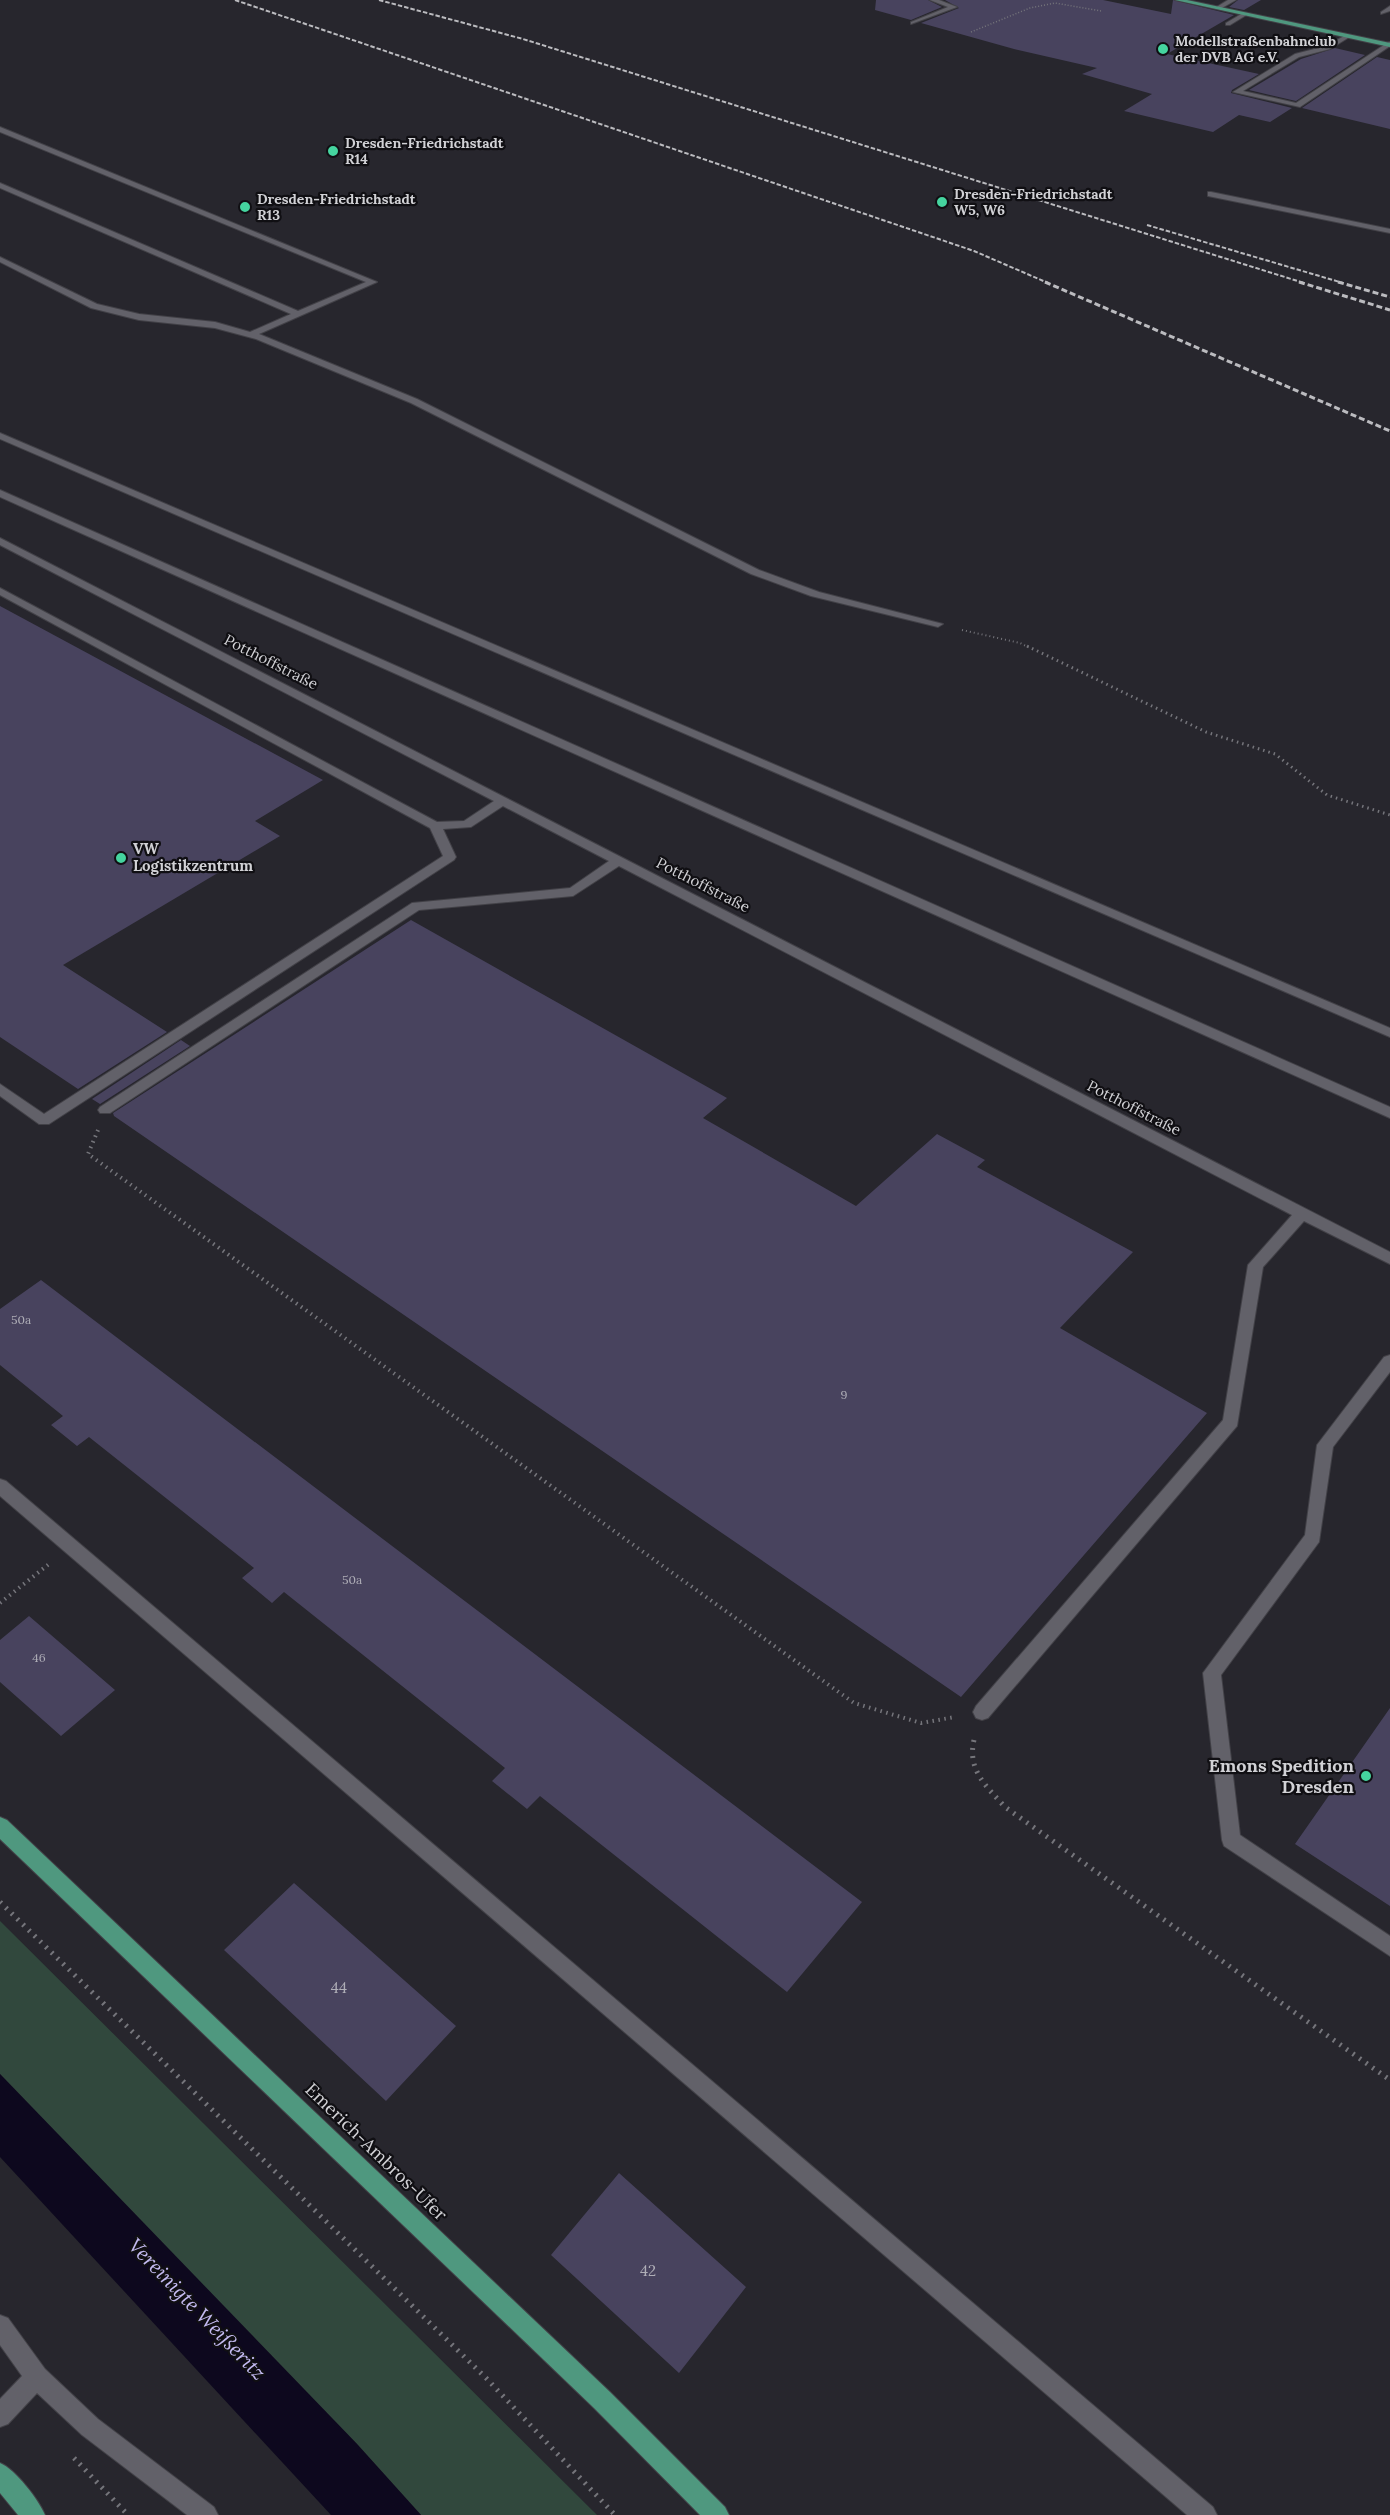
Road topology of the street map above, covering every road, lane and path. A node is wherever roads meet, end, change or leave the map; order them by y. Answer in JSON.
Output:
{"nodes":[{"id":1,"x":933,"y":0,"type":"edge"},
{"id":2,"x":1179,"y":0,"type":"edge"},
{"id":3,"x":1233,"y":0,"type":"edge"},
{"id":4,"x":1218,"y":8,"type":"junction"},
{"id":5,"x":1390,"y":8,"type":"edge"},
{"id":6,"x":1101,"y":11,"type":"dead end"},
{"id":7,"x":1383,"y":13,"type":"dead end"},
{"id":8,"x":1245,"y":14,"type":"junction"},
{"id":9,"x":913,"y":23,"type":"dead end"},
{"id":10,"x":1228,"y":24,"type":"dead end"},
{"id":11,"x":971,"y":32,"type":"dead end"},
{"id":12,"x":1348,"y":36,"type":"junction"},
{"id":13,"x":1389,"y":44,"type":"edge"},
{"id":14,"x":0,"y":129,"type":"edge"},
{"id":15,"x":0,"y":186,"type":"edge"},
{"id":16,"x":1211,"y":194,"type":"dead end"},
{"id":17,"x":1390,"y":231,"type":"edge"},
{"id":18,"x":0,"y":260,"type":"edge"},
{"id":19,"x":297,"y":314,"type":"junction"},
{"id":20,"x":250,"y":335,"type":"junction"},
{"id":21,"x":0,"y":436,"type":"edge"},
{"id":22,"x":0,"y":493,"type":"edge"},
{"id":23,"x":0,"y":541,"type":"edge"},
{"id":24,"x":0,"y":591,"type":"edge"},
{"id":25,"x":938,"y":624,"type":"joint"},
{"id":26,"x":503,"y":800,"type":"junction"},
{"id":27,"x":1390,"y":815,"type":"edge"},
{"id":28,"x":435,"y":826,"type":"junction"},
{"id":29,"x":619,"y":860,"type":"junction"},
{"id":30,"x":1390,"y":1033,"type":"edge"},
{"id":31,"x":0,"y":1089,"type":"edge"},
{"id":32,"x":105,"y":1110,"type":"joint"},
{"id":33,"x":1390,"y":1113,"type":"edge"},
{"id":34,"x":1302,"y":1214,"type":"junction"},
{"id":35,"x":1390,"y":1259,"type":"edge"},
{"id":36,"x":1390,"y":1361,"type":"edge"},
{"id":37,"x":0,"y":1486,"type":"edge"},
{"id":38,"x":72,"y":1546,"type":"junction"},
{"id":39,"x":0,"y":1603,"type":"edge"},
{"id":40,"x":981,"y":1712,"type":"junction"},
{"id":41,"x":0,"y":1826,"type":"edge"},
{"id":42,"x":0,"y":1902,"type":"edge"},
{"id":43,"x":1390,"y":1947,"type":"edge"},
{"id":44,"x":1390,"y":2080,"type":"edge"},
{"id":45,"x":0,"y":2326,"type":"edge"},
{"id":46,"x":36,"y":2377,"type":"junction"},
{"id":47,"x":0,"y":2416,"type":"edge"},
{"id":48,"x":0,"y":2475,"type":"edge"},
{"id":49,"x":33,"y":2515,"type":"edge"},
{"id":50,"x":206,"y":2515,"type":"edge"},
{"id":51,"x":615,"y":2515,"type":"edge"},
{"id":52,"x":717,"y":2515,"type":"edge"},
{"id":53,"x":1205,"y":2515,"type":"edge"}],
"edges":[{"from":1,"to":9,"type":"street"},
{"from":2,"to":4,"type":"main road"},
{"from":3,"to":4,"type":"street"},
{"from":4,"to":8,"type":"main road"},
{"from":5,"to":7,"type":"street"},
{"from":6,"to":11,"type":"path"},
{"from":8,"to":10,"type":"street"},
{"from":8,"to":12,"type":"main road"},
{"from":12,"to":13,"type":"main road"},
{"from":12,"to":13,"type":"street"},
{"from":14,"to":19,"type":"street"},
{"from":15,"to":19,"type":"street"},
{"from":16,"to":17,"type":"street"},
{"from":18,"to":20,"type":"street"},
{"from":19,"to":20,"type":"street"},
{"from":20,"to":25,"type":"street"},
{"from":21,"to":30,"type":"street"},
{"from":22,"to":33,"type":"street"},
{"from":23,"to":26,"type":"street","name":"Potthoffstraße"},
{"from":24,"to":28,"type":"street"},
{"from":25,"to":27,"type":"path"},
{"from":26,"to":28,"type":"street"},
{"from":26,"to":29,"type":"street","name":"Potthoffstraße"},
{"from":28,"to":31,"type":"street"},
{"from":29,"to":32,"type":"street"},
{"from":29,"to":34,"type":"street","name":"Potthoffstraße"},
{"from":32,"to":40,"type":"path"},
{"from":34,"to":35,"type":"street","name":"Potthoffstraße"},
{"from":34,"to":40,"type":"street"},
{"from":36,"to":43,"type":"street"},
{"from":37,"to":38,"type":"street"},
{"from":38,"to":39,"type":"path"},
{"from":38,"to":53,"type":"street"},
{"from":40,"to":44,"type":"path"},
{"from":41,"to":52,"type":"main road","name":"Emerich-Ambros-Ufer"},
{"from":42,"to":51,"type":"path"},
{"from":45,"to":46,"type":"street"},
{"from":46,"to":47,"type":"street"},
{"from":46,"to":50,"type":"street"},
{"from":48,"to":49,"type":"main road"}]}
